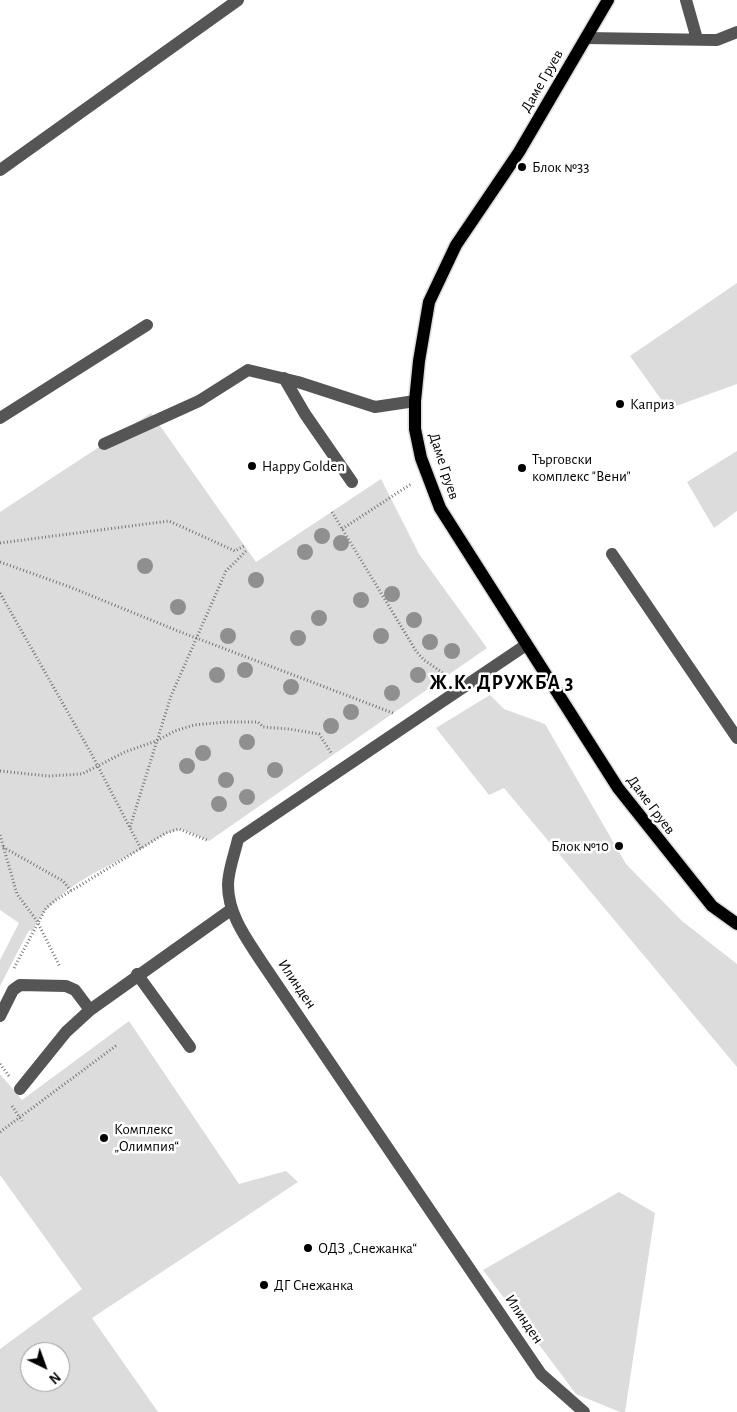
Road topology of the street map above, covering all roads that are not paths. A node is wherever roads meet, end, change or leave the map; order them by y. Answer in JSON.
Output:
{"nodes":[{"id":1,"x":238,"y":0,"type":"edge"},
{"id":2,"x":608,"y":0,"type":"edge"},
{"id":3,"x":686,"y":0,"type":"edge"},
{"id":4,"x":737,"y":32,"type":"edge"},
{"id":5,"x":586,"y":38,"type":"junction"},
{"id":6,"x":697,"y":40,"type":"junction"},
{"id":7,"x":0,"y":170,"type":"edge"},
{"id":8,"x":148,"y":325,"type":"dead end"},
{"id":9,"x":284,"y":378,"type":"junction"},
{"id":10,"x":414,"y":401,"type":"junction"},
{"id":11,"x":0,"y":418,"type":"edge"},
{"id":12,"x":104,"y":444,"type":"dead end"},
{"id":13,"x":352,"y":482,"type":"dead end"},
{"id":14,"x":612,"y":554,"type":"dead end"},
{"id":15,"x":526,"y":645,"type":"junction"},
{"id":16,"x":737,"y":738,"type":"edge"},
{"id":17,"x":232,"y":909,"type":"junction"},
{"id":18,"x":737,"y":924,"type":"edge"},
{"id":19,"x":138,"y":974,"type":"junction"},
{"id":20,"x":90,"y":1010,"type":"junction"},
{"id":21,"x":0,"y":1016,"type":"edge"},
{"id":22,"x":190,"y":1047,"type":"dead end"},
{"id":23,"x":20,"y":1089,"type":"dead end"},
{"id":24,"x":584,"y":1412,"type":"edge"}],
"edges":[{"from":1,"to":7,"type":"street"},
{"from":2,"to":5,"type":"main road","name":"Даме Груев"},
{"from":3,"to":6,"type":"street"},
{"from":4,"to":6,"type":"street"},
{"from":5,"to":6,"type":"street"},
{"from":5,"to":10,"type":"main road","name":"Даме Груев"},
{"from":8,"to":11,"type":"street"},
{"from":9,"to":10,"type":"street"},
{"from":9,"to":12,"type":"street"},
{"from":9,"to":13,"type":"street"},
{"from":10,"to":15,"type":"main road","name":"Даме Груев"},
{"from":14,"to":16,"type":"street"},
{"from":15,"to":17,"type":"street","name":"Илинден"},
{"from":15,"to":18,"type":"main road","name":"Даме Груев"},
{"from":17,"to":19,"type":"street"},
{"from":17,"to":24,"type":"street","name":"Илинден"},
{"from":19,"to":20,"type":"street"},
{"from":19,"to":22,"type":"street"},
{"from":20,"to":21,"type":"street"},
{"from":20,"to":23,"type":"street"}]}
